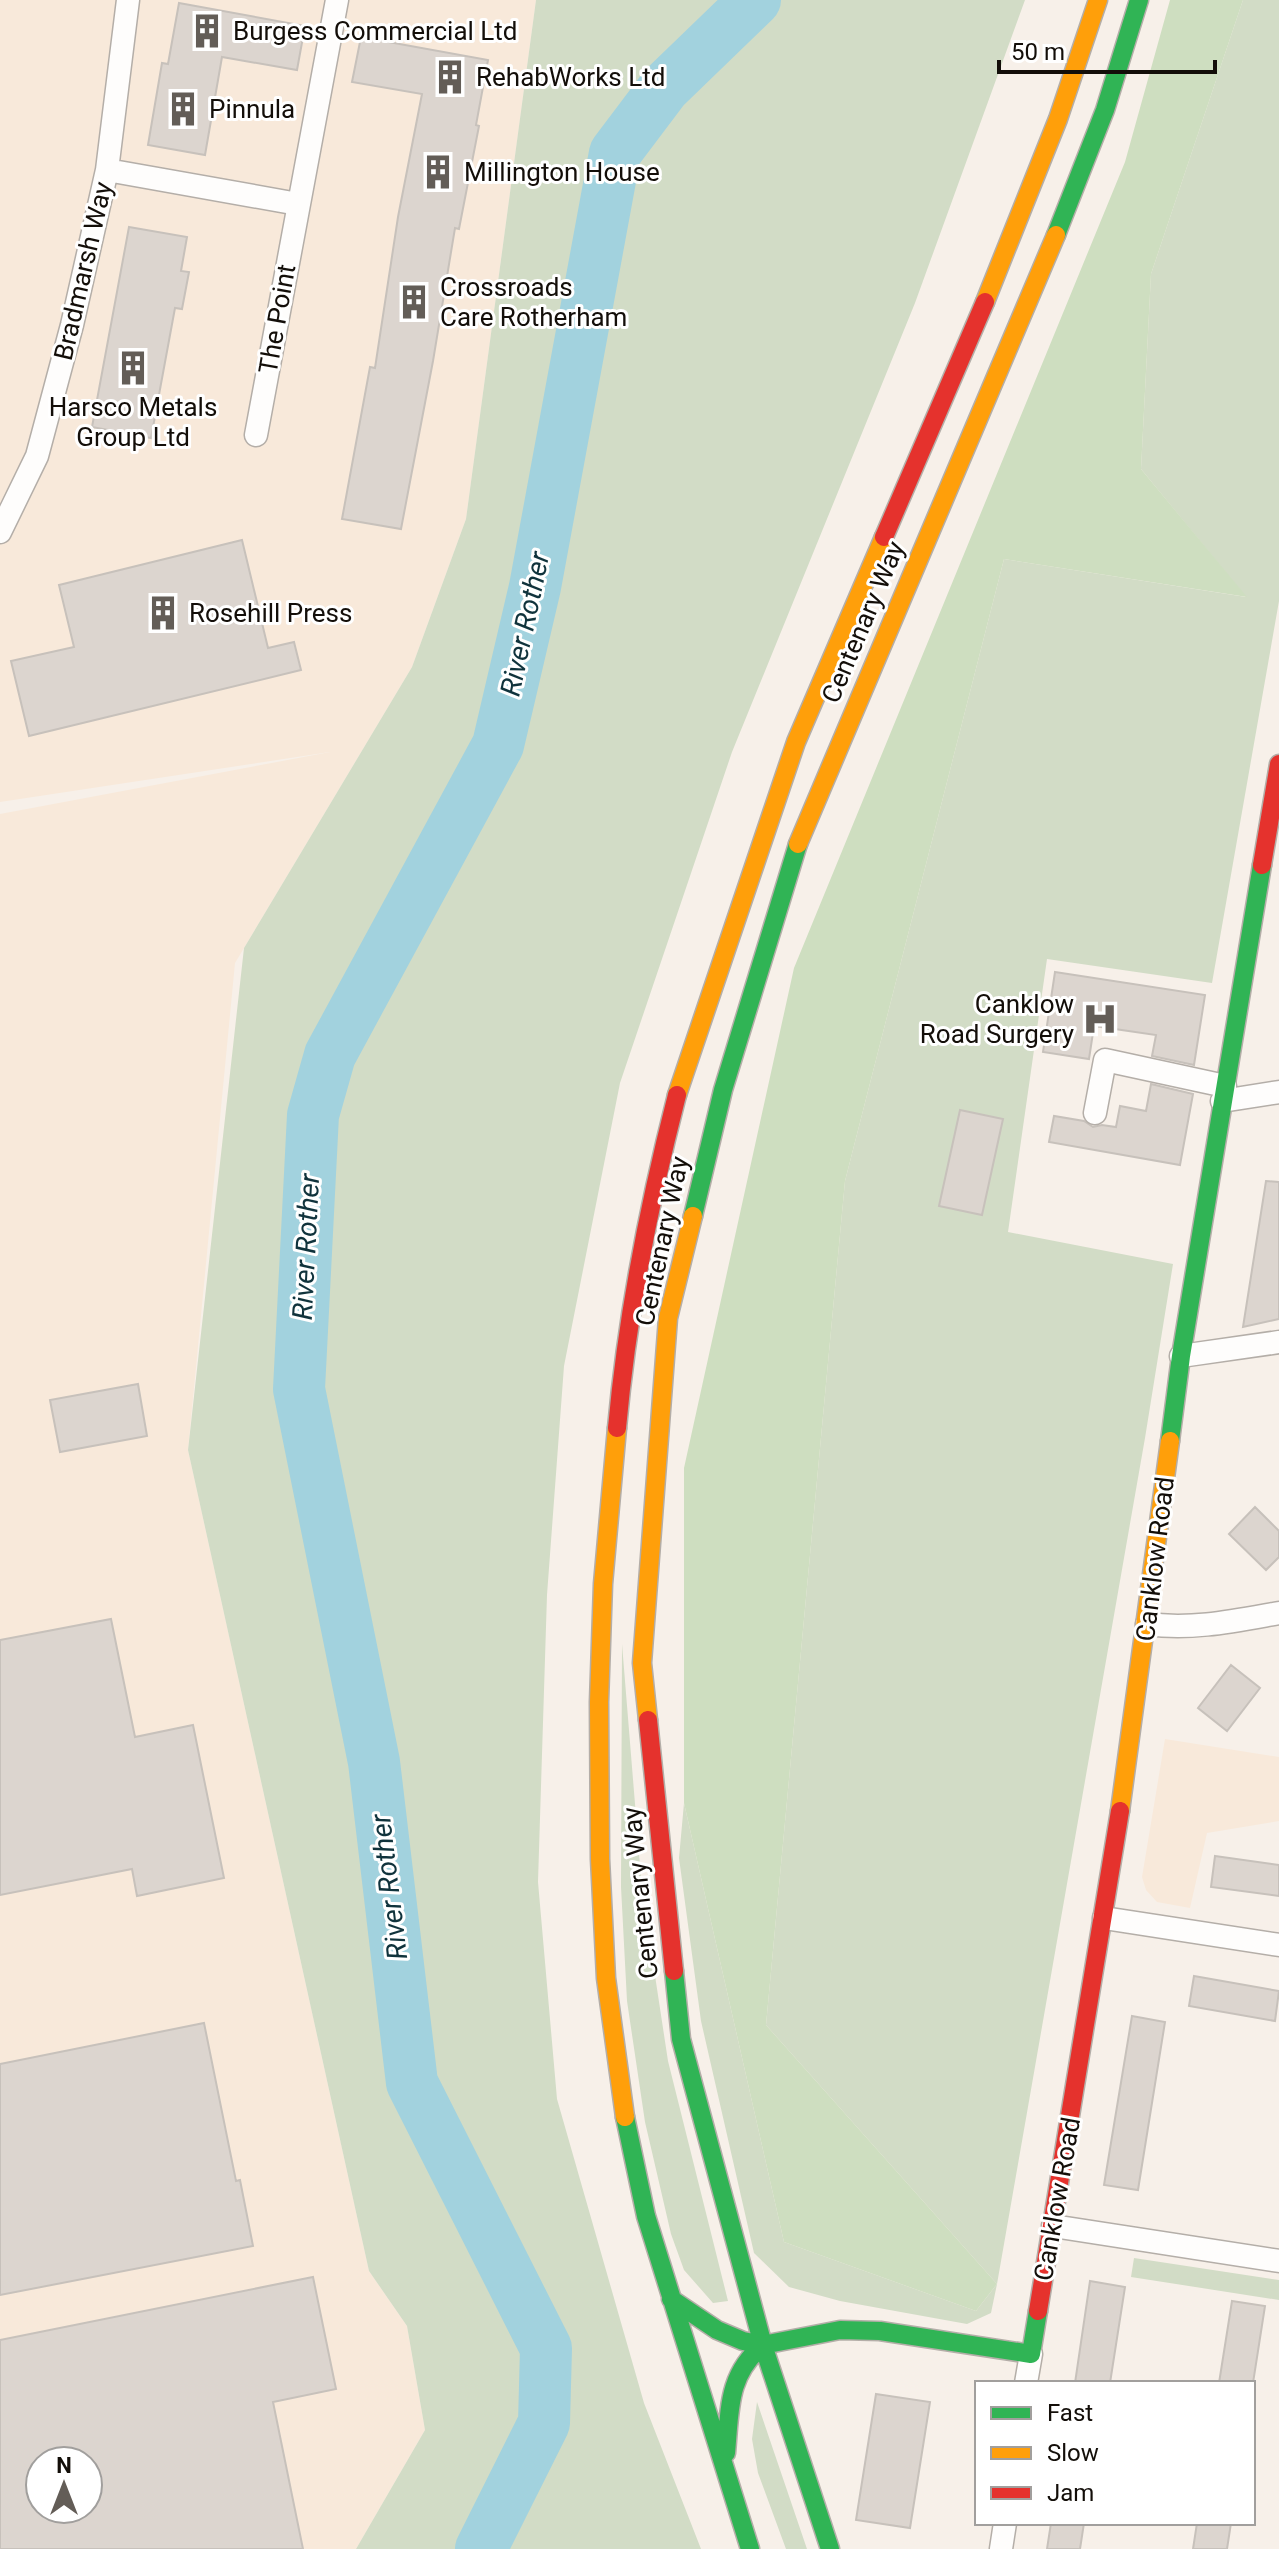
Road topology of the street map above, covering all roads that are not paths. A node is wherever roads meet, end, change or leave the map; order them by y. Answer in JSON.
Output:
{"nodes":[{"id":1,"x":128,"y":0,"type":"edge"},
{"id":2,"x":337,"y":0,"type":"edge"},
{"id":3,"x":1098,"y":0,"type":"edge"},
{"id":4,"x":1139,"y":0,"type":"edge"},
{"id":5,"x":107,"y":170,"type":"junction"},
{"id":6,"x":298,"y":204,"type":"junction"},
{"id":7,"x":256,"y":435,"type":"dead end"},
{"id":8,"x":0,"y":532,"type":"edge"},
{"id":9,"x":1279,"y":764,"type":"edge"},
{"id":10,"x":1279,"y":1092,"type":"edge"},
{"id":11,"x":1223,"y":1093,"type":"junction"},
{"id":12,"x":1095,"y":1113,"type":"dead end"},
{"id":13,"x":1279,"y":1342,"type":"edge"},
{"id":14,"x":1181,"y":1356,"type":"junction"},
{"id":15,"x":1279,"y":1613,"type":"edge"},
{"id":16,"x":1147,"y":1624,"type":"junction"},
{"id":17,"x":1104,"y":1918,"type":"junction"},
{"id":18,"x":1279,"y":1945,"type":"edge"},
{"id":19,"x":1053,"y":2226,"type":"junction"},
{"id":20,"x":1279,"y":2261,"type":"edge"},
{"id":21,"x":671,"y":2299,"type":"junction"},
{"id":22,"x":763,"y":2345,"type":"junction"},
{"id":23,"x":1031,"y":2354,"type":"junction"},
{"id":24,"x":1026,"y":2381,"type":"edge"},
{"id":25,"x":725,"y":2471,"type":"junction"},
{"id":26,"x":1005,"y":2525,"type":"edge"},
{"id":27,"x":750,"y":2549,"type":"edge"},
{"id":28,"x":830,"y":2549,"type":"edge"},
{"id":29,"x":1001,"y":2549,"type":"edge"}],
"edges":[{"from":1,"to":5,"type":"street","name":"Bradmarsh Way"},
{"from":2,"to":6,"type":"street","name":"The Point"},
{"from":3,"to":21,"type":"main road","name":"Centenary Way"},
{"from":4,"to":22,"type":"main road","name":"Centenary Way"},
{"from":5,"to":6,"type":"street"},
{"from":5,"to":8,"type":"street","name":"Bradmarsh Way"},
{"from":6,"to":7,"type":"street","name":"The Point"},
{"from":9,"to":11,"type":"main road","name":"Canklow Road"},
{"from":10,"to":11,"type":"street"},
{"from":11,"to":12,"type":"street"},
{"from":11,"to":14,"type":"main road","name":"Canklow Road"},
{"from":13,"to":14,"type":"street"},
{"from":14,"to":16,"type":"main road","name":"Canklow Road"},
{"from":15,"to":16,"type":"street"},
{"from":16,"to":17,"type":"main road","name":"Canklow Road"},
{"from":17,"to":18,"type":"street"},
{"from":17,"to":19,"type":"main road","name":"Canklow Road"},
{"from":19,"to":20,"type":"street"},
{"from":19,"to":23,"type":"main road","name":"Canklow Road"},
{"from":21,"to":22,"type":"main road"},
{"from":21,"to":25,"type":"main road","name":"Centenary Way"},
{"from":22,"to":23,"type":"main road"},
{"from":22,"to":25,"type":"main road"},
{"from":22,"to":28,"type":"main road","name":"Centenary Way"},
{"from":23,"to":24,"type":"street","name":"Canklow Road"},
{"from":25,"to":27,"type":"main road","name":"Centenary Way"},
{"from":26,"to":29,"type":"street"}]}
